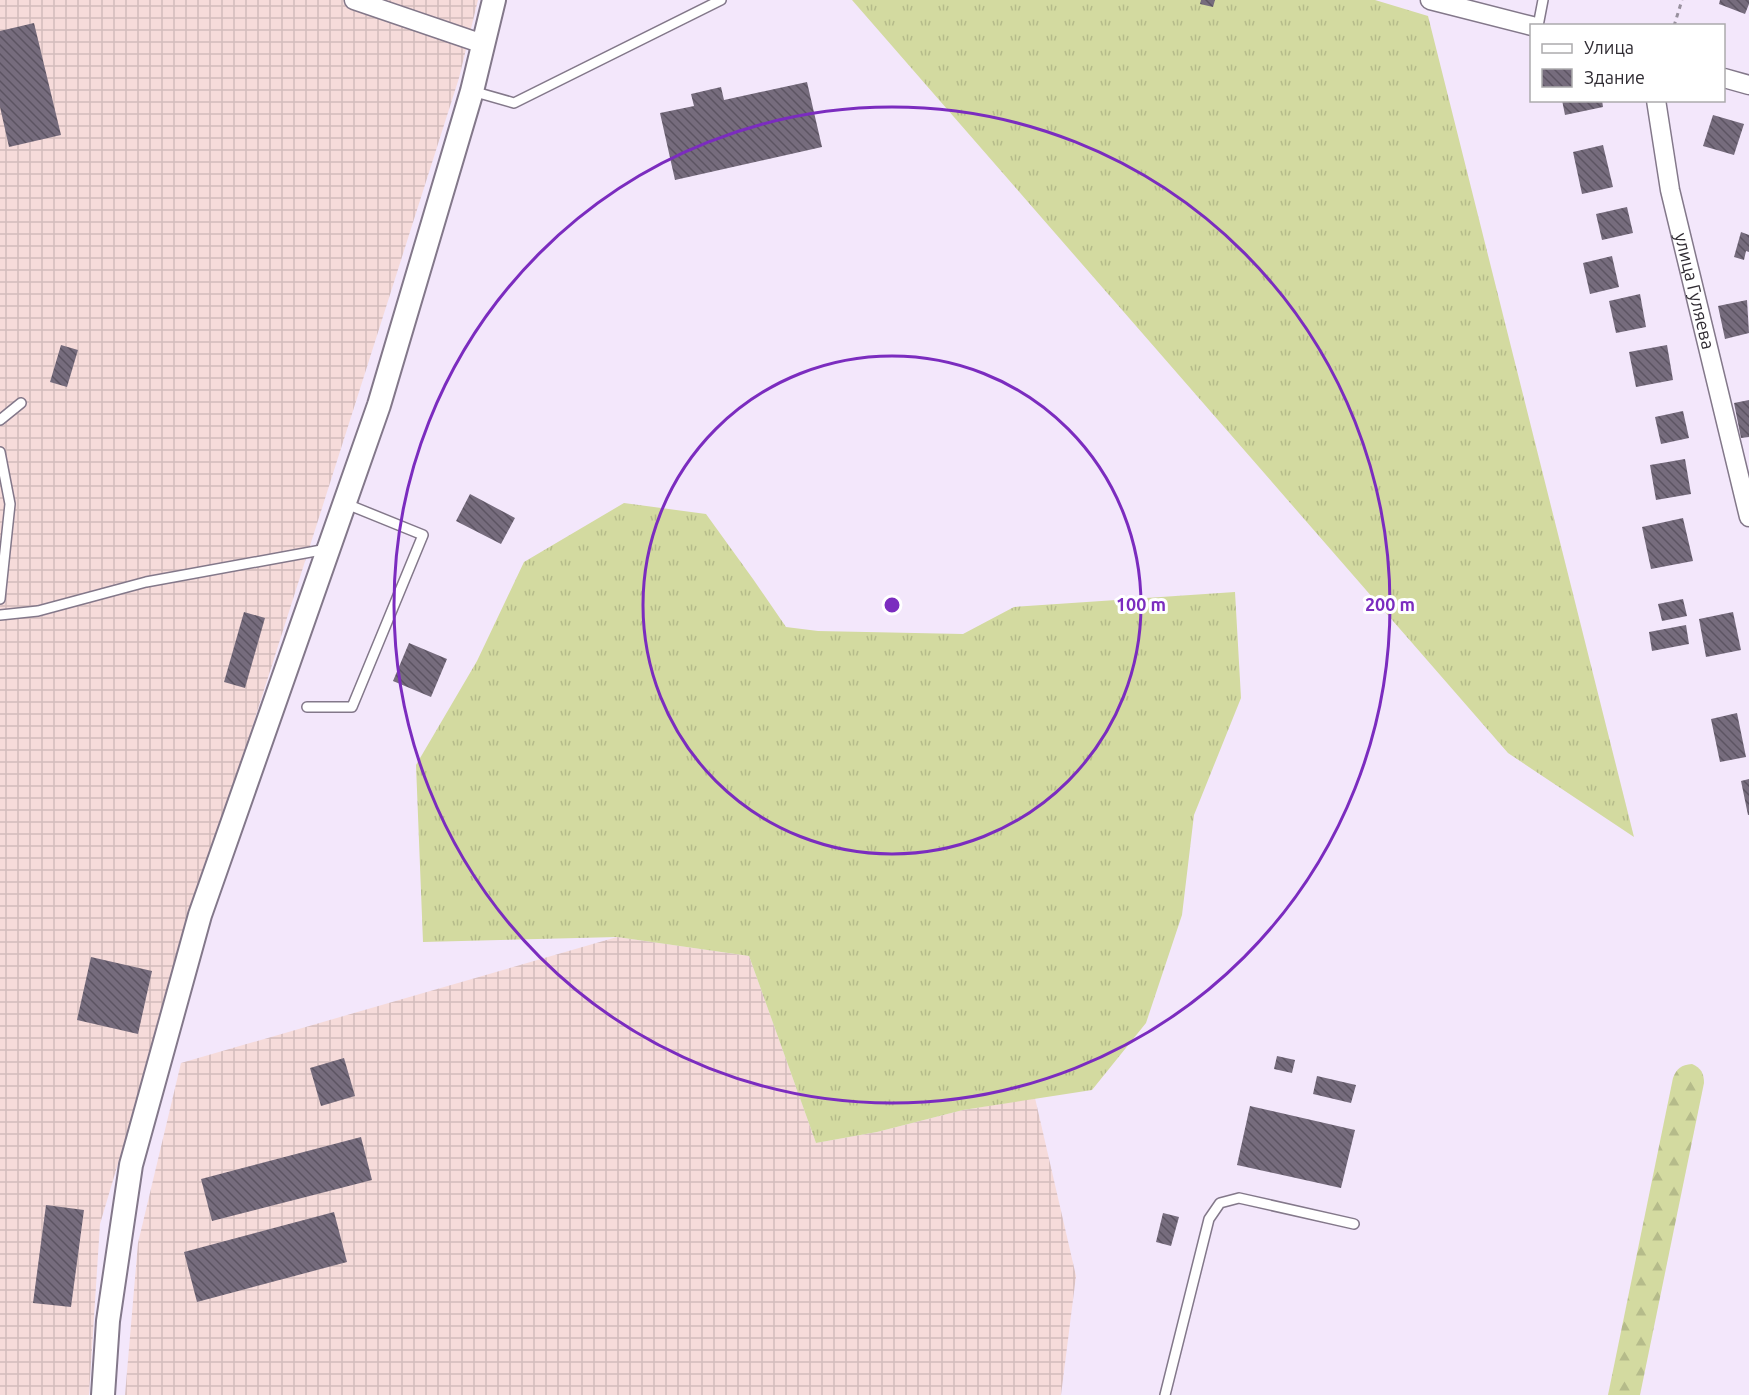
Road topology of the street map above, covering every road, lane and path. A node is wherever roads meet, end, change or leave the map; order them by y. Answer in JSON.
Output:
{"nodes":[{"id":1,"x":354,"y":0,"type":"edge"},
{"id":2,"x":494,"y":0,"type":"edge"},
{"id":3,"x":721,"y":0,"type":"edge"},
{"id":4,"x":1430,"y":0,"type":"edge"},
{"id":5,"x":1543,"y":0,"type":"edge"},
{"id":6,"x":1682,"y":0,"type":"edge"},
{"id":7,"x":1538,"y":24,"type":"edge"},
{"id":8,"x":1675,"y":24,"type":"edge"},
{"id":9,"x":1530,"y":25,"type":"edge"},
{"id":10,"x":483,"y":44,"type":"junction"},
{"id":11,"x":1725,"y":78,"type":"edge"},
{"id":12,"x":1749,"y":85,"type":"edge"},
{"id":13,"x":472,"y":92,"type":"junction"},
{"id":14,"x":1656,"y":102,"type":"edge"},
{"id":15,"x":21,"y":403,"type":"dead end"},
{"id":16,"x":0,"y":420,"type":"edge"},
{"id":17,"x":0,"y":452,"type":"edge"},
{"id":18,"x":1745,"y":478,"type":"edge"},
{"id":19,"x":344,"y":503,"type":"junction"},
{"id":20,"x":1749,"y":517,"type":"edge"},
{"id":21,"x":327,"y":549,"type":"junction"},
{"id":22,"x":0,"y":599,"type":"edge"},
{"id":23,"x":0,"y":615,"type":"edge"},
{"id":24,"x":307,"y":707,"type":"dead end"},
{"id":25,"x":1354,"y":1224,"type":"dead end"},
{"id":26,"x":103,"y":1395,"type":"edge"},
{"id":27,"x":1165,"y":1395,"type":"edge"}],
"edges":[{"from":1,"to":10,"type":"street"},
{"from":2,"to":10,"type":"street"},
{"from":3,"to":13,"type":"lane"},
{"from":4,"to":9,"type":"street"},
{"from":5,"to":7,"type":"lane"},
{"from":6,"to":8,"type":"path"},
{"from":10,"to":13,"type":"street"},
{"from":11,"to":12,"type":"street"},
{"from":13,"to":19,"type":"street"},
{"from":14,"to":18,"type":"street","name":"улица Гуляева"},
{"from":15,"to":16,"type":"lane"},
{"from":17,"to":22,"type":"lane"},
{"from":18,"to":20,"type":"street","name":"улица Гуляева"},
{"from":19,"to":21,"type":"street"},
{"from":19,"to":24,"type":"lane"},
{"from":21,"to":23,"type":"lane"},
{"from":21,"to":26,"type":"street"},
{"from":25,"to":27,"type":"lane"}]}
